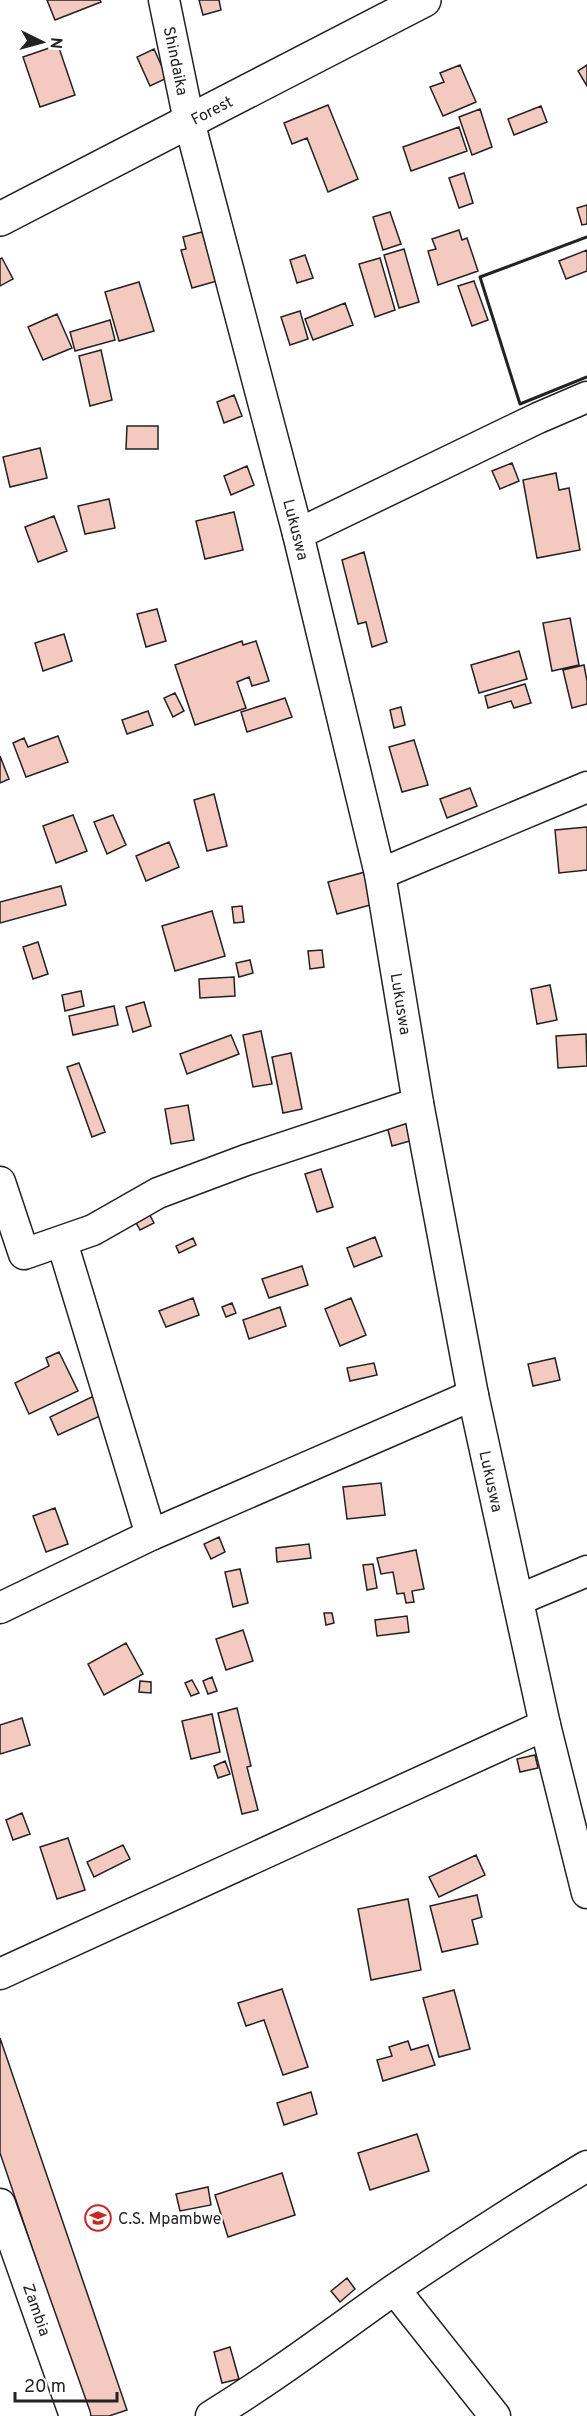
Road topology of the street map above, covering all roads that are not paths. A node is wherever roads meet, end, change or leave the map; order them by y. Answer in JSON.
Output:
{"nodes":[{"id":1,"x":164,"y":0,"type":"edge"},
{"id":2,"x":424,"y":0,"type":"edge"},
{"id":3,"x":189,"y":121,"type":"junction"},
{"id":4,"x":0,"y":219,"type":"edge"},
{"id":5,"x":587,"y":397,"type":"edge"},
{"id":6,"x":298,"y":534,"type":"junction"},
{"id":7,"x":587,"y":787,"type":"edge"},
{"id":8,"x":380,"y":874,"type":"junction"},
{"id":9,"x":418,"y":1103,"type":"junction"},
{"id":10,"x":0,"y":1182,"type":"edge"},
{"id":11,"x":62,"y":1242,"type":"junction"},
{"id":12,"x":12,"y":1259,"type":"edge"},
{"id":13,"x":473,"y":1395,"type":"junction"},
{"id":14,"x":151,"y":1535,"type":"junction"},
{"id":15,"x":587,"y":1571,"type":"edge"},
{"id":16,"x":518,"y":1600,"type":"junction"},
{"id":17,"x":0,"y":1608,"type":"edge"},
{"id":18,"x":545,"y":1725,"type":"junction"},
{"id":19,"x":587,"y":1893,"type":"edge"},
{"id":20,"x":0,"y":1974,"type":"edge"},
{"id":21,"x":587,"y":2166,"type":"edge"},
{"id":22,"x":0,"y":2204,"type":"edge"},
{"id":23,"x":394,"y":2290,"type":"junction"},
{"id":24,"x":75,"y":2416,"type":"edge"},
{"id":25,"x":211,"y":2416,"type":"edge"},
{"id":26,"x":495,"y":2416,"type":"edge"}],
"edges":[{"from":1,"to":3,"type":"street","name":"Shindaika"},
{"from":2,"to":3,"type":"street","name":"Forest"},
{"from":3,"to":4,"type":"street","name":"Forest"},
{"from":3,"to":6,"type":"street","name":"Lukuswa"},
{"from":5,"to":6,"type":"street"},
{"from":6,"to":8,"type":"street","name":"Lukuswa"},
{"from":7,"to":8,"type":"street"},
{"from":8,"to":9,"type":"street","name":"Lukuswa"},
{"from":9,"to":11,"type":"street"},
{"from":9,"to":13,"type":"street","name":"Lukuswa"},
{"from":10,"to":12,"type":"street"},
{"from":11,"to":12,"type":"street"},
{"from":11,"to":14,"type":"street"},
{"from":13,"to":14,"type":"street"},
{"from":13,"to":16,"type":"street","name":"Lukuswa"},
{"from":14,"to":17,"type":"street"},
{"from":15,"to":16,"type":"street"},
{"from":16,"to":18,"type":"street","name":"Lukuswa"},
{"from":18,"to":19,"type":"street","name":"Lukuswa"},
{"from":18,"to":20,"type":"street"},
{"from":21,"to":23,"type":"street"},
{"from":22,"to":24,"type":"street","name":"Zambia"},
{"from":23,"to":25,"type":"street"},
{"from":23,"to":26,"type":"street"}]}
